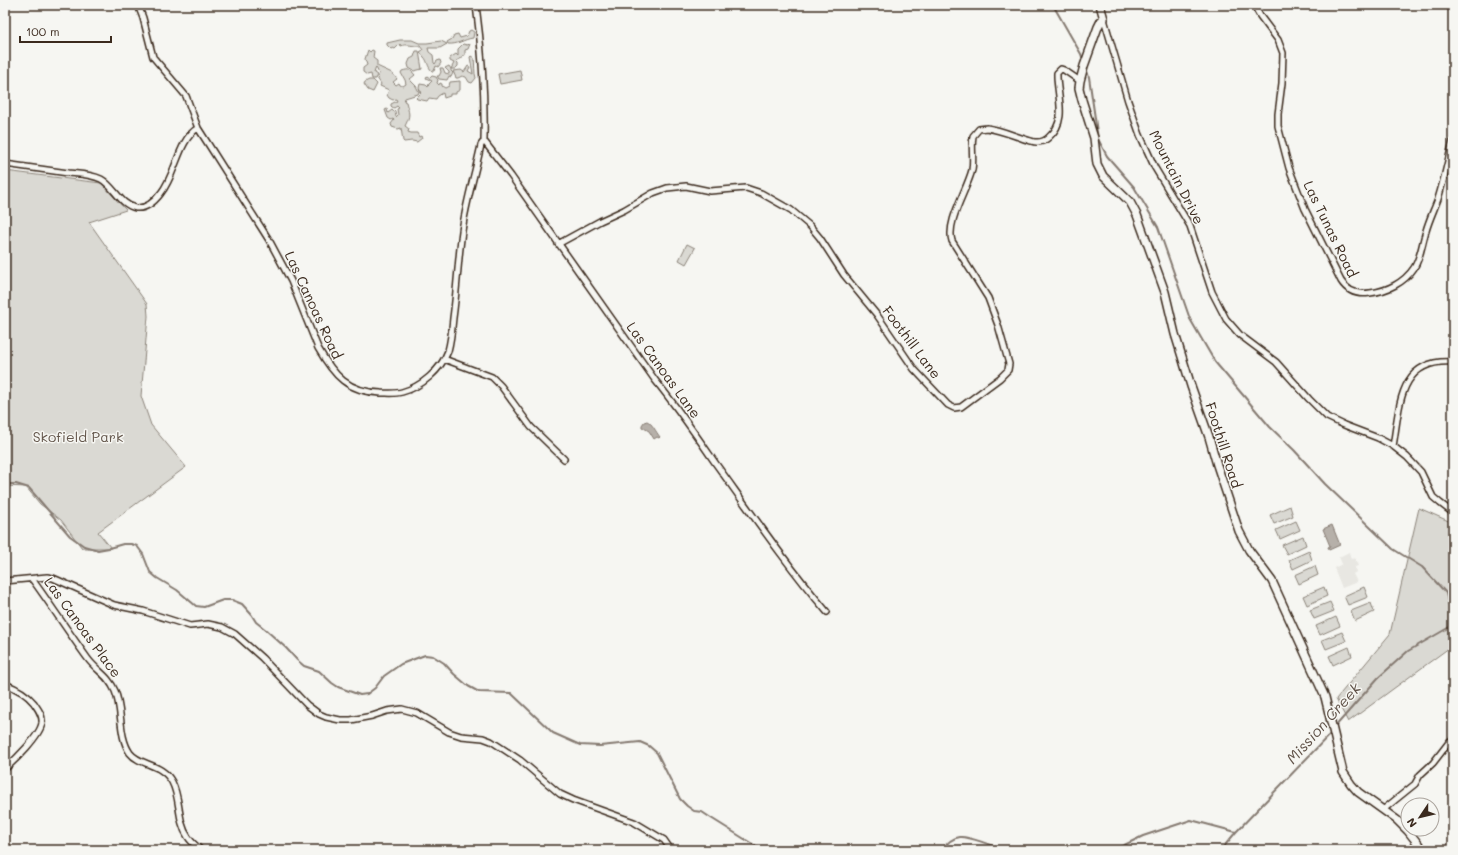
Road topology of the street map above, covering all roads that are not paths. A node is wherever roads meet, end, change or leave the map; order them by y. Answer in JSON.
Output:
{"nodes":[{"id":1,"x":138,"y":5,"type":"edge"},
{"id":2,"x":476,"y":5,"type":"edge"},
{"id":3,"x":1100,"y":5,"type":"edge"},
{"id":4,"x":1254,"y":5,"type":"edge"},
{"id":5,"x":1104,"y":19,"type":"junction"},
{"id":6,"x":1080,"y":81,"type":"junction"},
{"id":7,"x":198,"y":128,"type":"junction"},
{"id":8,"x":1453,"y":140,"type":"edge"},
{"id":9,"x":484,"y":141,"type":"junction"},
{"id":10,"x":5,"y":164,"type":"edge"},
{"id":11,"x":558,"y":244,"type":"junction"},
{"id":12,"x":444,"y":359,"type":"junction"},
{"id":13,"x":1453,"y":362,"type":"edge"},
{"id":14,"x":1394,"y":446,"type":"junction"},
{"id":15,"x":564,"y":459,"type":"dead end"},
{"id":16,"x":1453,"y":513,"type":"edge"},
{"id":17,"x":32,"y":579,"type":"junction"},
{"id":18,"x":5,"y":581,"type":"edge"},
{"id":19,"x":827,"y":612,"type":"dead end"},
{"id":20,"x":5,"y":684,"type":"edge"},
{"id":21,"x":1453,"y":740,"type":"edge"},
{"id":22,"x":5,"y":769,"type":"edge"},
{"id":23,"x":1384,"y":809,"type":"junction"},
{"id":24,"x":201,"y":850,"type":"edge"},
{"id":25,"x":671,"y":850,"type":"edge"},
{"id":26,"x":1423,"y":850,"type":"edge"}],
"edges":[{"from":1,"to":7,"type":"street","name":"Las Canoas Road"},
{"from":2,"to":9,"type":"street","name":"Las Canoas Road"},
{"from":3,"to":5,"type":"main road","name":"Mountain Drive"},
{"from":4,"to":8,"type":"street","name":"Las Tunas Road"},
{"from":5,"to":6,"type":"main road","name":"Foothill Road"},
{"from":5,"to":14,"type":"street","name":"Mountain Drive"},
{"from":6,"to":11,"type":"street","name":"Foothill Lane"},
{"from":6,"to":23,"type":"main road","name":"Foothill Road"},
{"from":7,"to":10,"type":"street"},
{"from":7,"to":12,"type":"street","name":"Las Canoas Road"},
{"from":9,"to":11,"type":"street","name":"Las Canoas Lane"},
{"from":9,"to":12,"type":"street","name":"Las Canoas Road"},
{"from":11,"to":19,"type":"street","name":"Las Canoas Lane"},
{"from":12,"to":15,"type":"street"},
{"from":13,"to":14,"type":"street"},
{"from":14,"to":16,"type":"street","name":"Mountain Drive"},
{"from":17,"to":18,"type":"street"},
{"from":17,"to":24,"type":"street","name":"Las Canoas Place"},
{"from":17,"to":25,"type":"street"},
{"from":20,"to":22,"type":"street"},
{"from":21,"to":23,"type":"street"},
{"from":23,"to":26,"type":"main road","name":"Foothill Road"}]}
